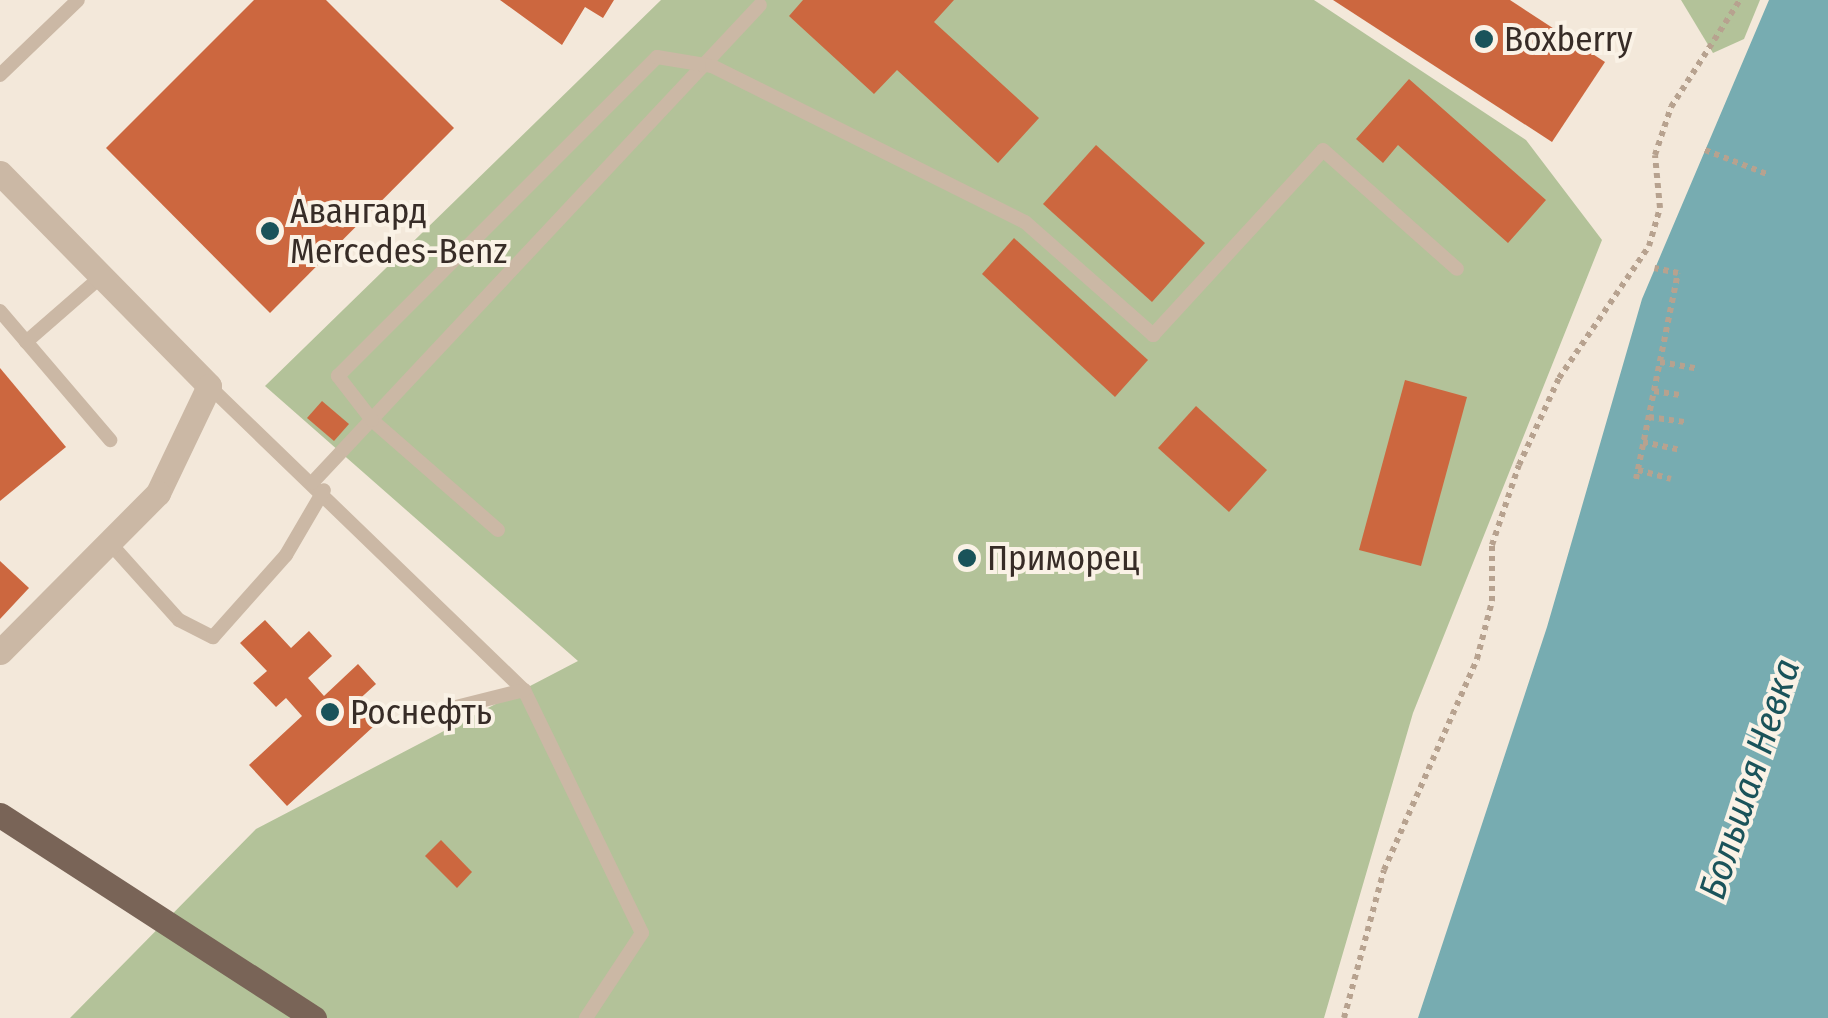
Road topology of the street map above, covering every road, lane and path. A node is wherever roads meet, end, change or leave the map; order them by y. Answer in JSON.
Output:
{"nodes":[{"id":1,"x":78,"y":0,"type":"edge"},
{"id":2,"x":1740,"y":0,"type":"edge"},
{"id":3,"x":760,"y":5,"type":"dead end"},
{"id":4,"x":712,"y":66,"type":"junction"},
{"id":5,"x":0,"y":75,"type":"edge"},
{"id":6,"x":1706,"y":150,"type":"dead end"},
{"id":7,"x":0,"y":174,"type":"edge"},
{"id":8,"x":1769,"y":175,"type":"dead end"},
{"id":9,"x":1656,"y":268,"type":"dead end"},
{"id":10,"x":1457,"y":269,"type":"dead end"},
{"id":11,"x":103,"y":274,"type":"junction"},
{"id":12,"x":0,"y":312,"type":"edge"},
{"id":13,"x":26,"y":342,"type":"junction"},
{"id":14,"x":1660,"y":362,"type":"junction"},
{"id":15,"x":1695,"y":368,"type":"dead end"},
{"id":16,"x":208,"y":386,"type":"junction"},
{"id":17,"x":1654,"y":390,"type":"junction"},
{"id":18,"x":1680,"y":394,"type":"dead end"},
{"id":19,"x":1649,"y":417,"type":"junction"},
{"id":20,"x":372,"y":420,"type":"junction"},
{"id":21,"x":1686,"y":422,"type":"dead end"},
{"id":22,"x":110,"y":440,"type":"dead end"},
{"id":23,"x":1644,"y":442,"type":"junction"},
{"id":24,"x":1681,"y":450,"type":"dead end"},
{"id":25,"x":1672,"y":478,"type":"dead end"},
{"id":26,"x":318,"y":487,"type":"junction"},
{"id":27,"x":498,"y":530,"type":"dead end"},
{"id":28,"x":106,"y":540,"type":"junction"},
{"id":29,"x":0,"y":652,"type":"edge"},
{"id":30,"x":524,"y":690,"type":"junction"},
{"id":31,"x":404,"y":720,"type":"dead end"},
{"id":32,"x":0,"y":814,"type":"edge"},
{"id":33,"x":314,"y":1018,"type":"edge"},
{"id":34,"x":586,"y":1018,"type":"edge"},
{"id":35,"x":1344,"y":1018,"type":"edge"}],
"edges":[{"from":1,"to":5,"type":"lane"},
{"from":2,"to":35,"type":"path"},
{"from":3,"to":4,"type":"lane"},
{"from":4,"to":10,"type":"lane"},
{"from":4,"to":20,"type":"lane"},
{"from":4,"to":20,"type":"lane"},
{"from":6,"to":8,"type":"path"},
{"from":7,"to":11,"type":"street"},
{"from":9,"to":14,"type":"path"},
{"from":11,"to":13,"type":"lane"},
{"from":11,"to":16,"type":"street"},
{"from":12,"to":13,"type":"lane"},
{"from":13,"to":22,"type":"lane"},
{"from":14,"to":15,"type":"path"},
{"from":14,"to":17,"type":"path"},
{"from":16,"to":26,"type":"lane"},
{"from":16,"to":28,"type":"street"},
{"from":17,"to":18,"type":"path"},
{"from":17,"to":19,"type":"path"},
{"from":19,"to":21,"type":"path"},
{"from":19,"to":23,"type":"path"},
{"from":20,"to":26,"type":"lane"},
{"from":20,"to":27,"type":"lane"},
{"from":23,"to":24,"type":"path"},
{"from":23,"to":25,"type":"path"},
{"from":26,"to":28,"type":"lane"},
{"from":26,"to":30,"type":"lane"},
{"from":28,"to":29,"type":"street"},
{"from":30,"to":31,"type":"lane"},
{"from":30,"to":34,"type":"lane"},
{"from":32,"to":33,"type":"main road"}]}
